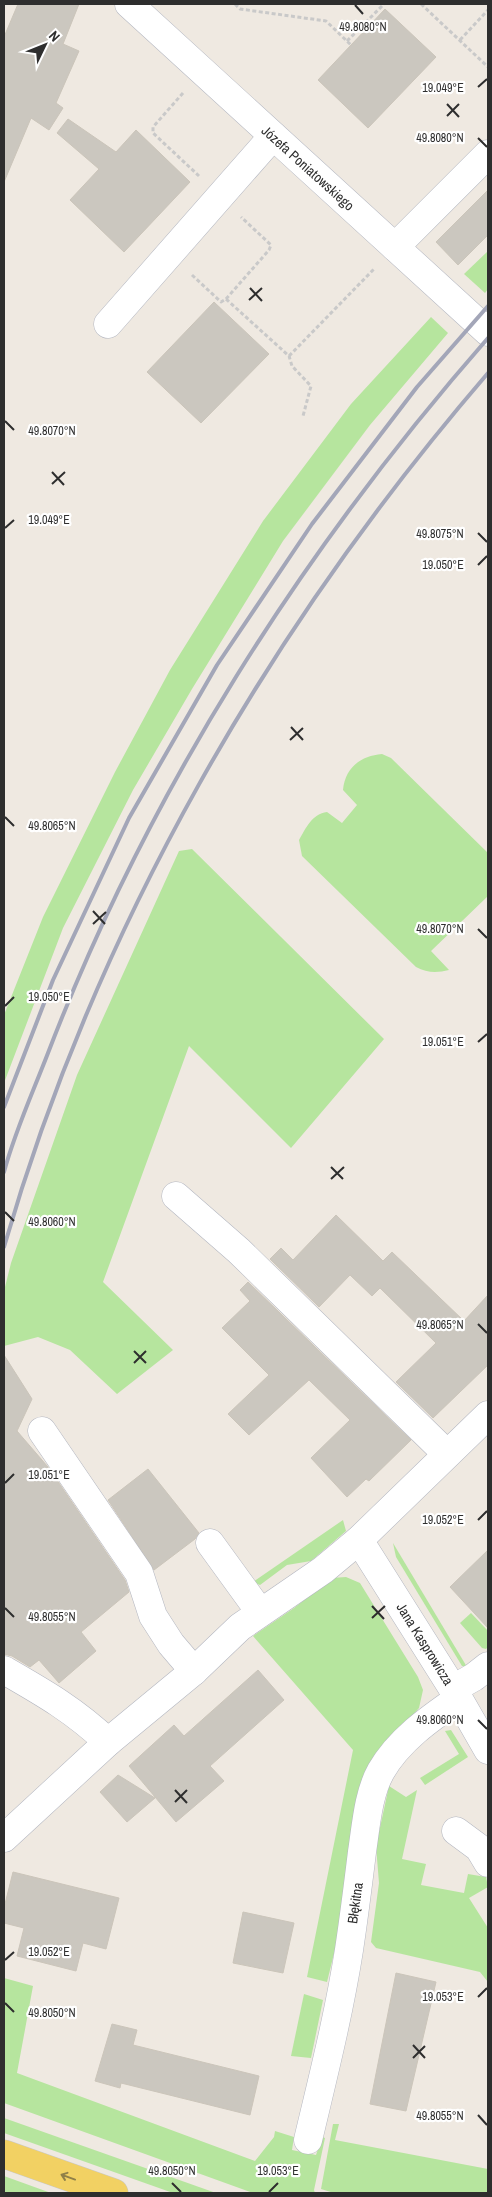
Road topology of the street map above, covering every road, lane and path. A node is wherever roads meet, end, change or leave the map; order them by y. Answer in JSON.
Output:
{"nodes":[{"id":1,"x":129,"y":4,"type":"edge"},
{"id":2,"x":235,"y":4,"type":"edge"},
{"id":3,"x":384,"y":4,"type":"edge"},
{"id":4,"x":421,"y":4,"type":"edge"},
{"id":5,"x":488,"y":10,"type":"edge"},
{"id":6,"x":460,"y":40,"type":"junction"},
{"id":7,"x":347,"y":41,"type":"junction"},
{"id":8,"x":351,"y":45,"type":"dead end"},
{"id":9,"x":488,"y":67,"type":"edge"},
{"id":10,"x":190,"y":86,"type":"dead end"},
{"id":11,"x":273,"y":136,"type":"junction"},
{"id":12,"x":488,"y":154,"type":"edge"},
{"id":13,"x":220,"y":196,"type":"junction"},
{"id":14,"x":169,"y":254,"type":"junction"},
{"id":15,"x":388,"y":255,"type":"junction"},
{"id":16,"x":226,"y":299,"type":"junction"},
{"id":17,"x":108,"y":324,"type":"dead end"},
{"id":18,"x":488,"y":332,"type":"edge"},
{"id":19,"x":289,"y":356,"type":"junction"},
{"id":20,"x":304,"y":416,"type":"dead end"},
{"id":21,"x":176,"y":1196,"type":"dead end"},
{"id":22,"x":488,"y":1415,"type":"edge"},
{"id":23,"x":42,"y":1431,"type":"dead end"},
{"id":24,"x":447,"y":1454,"type":"junction"},
{"id":25,"x":359,"y":1540,"type":"junction"},
{"id":26,"x":210,"y":1543,"type":"dead end"},
{"id":27,"x":260,"y":1612,"type":"junction"},
{"id":28,"x":488,"y":1666,"type":"edge"},
{"id":29,"x":4,"y":1670,"type":"edge"},
{"id":30,"x":194,"y":1671,"type":"junction"},
{"id":31,"x":456,"y":1694,"type":"junction"},
{"id":32,"x":108,"y":1742,"type":"junction"},
{"id":33,"x":488,"y":1750,"type":"edge"},
{"id":34,"x":456,"y":1831,"type":"dead end"},
{"id":35,"x":4,"y":1838,"type":"edge"},
{"id":36,"x":488,"y":1863,"type":"edge"},
{"id":37,"x":308,"y":2140,"type":"dead end"},
{"id":38,"x":4,"y":2154,"type":"edge"},
{"id":39,"x":114,"y":2193,"type":"edge"}],
"edges":[{"from":1,"to":11,"type":"street","name":"Józefa Poniatowskiego"},
{"from":2,"to":7,"type":"path"},
{"from":3,"to":7,"type":"path"},
{"from":4,"to":6,"type":"path"},
{"from":5,"to":6,"type":"path"},
{"from":6,"to":9,"type":"path"},
{"from":7,"to":8,"type":"path"},
{"from":10,"to":13,"type":"path"},
{"from":11,"to":13,"type":"street"},
{"from":11,"to":15,"type":"street","name":"Józefa Poniatowskiego"},
{"from":12,"to":15,"type":"street"},
{"from":13,"to":14,"type":"street"},
{"from":13,"to":16,"type":"path"},
{"from":14,"to":16,"type":"path"},
{"from":14,"to":17,"type":"street"},
{"from":15,"to":18,"type":"street","name":"Józefa Poniatowskiego"},
{"from":15,"to":19,"type":"path"},
{"from":16,"to":19,"type":"path"},
{"from":19,"to":20,"type":"path"},
{"from":21,"to":24,"type":"street"},
{"from":22,"to":24,"type":"street"},
{"from":23,"to":30,"type":"street"},
{"from":24,"to":25,"type":"street"},
{"from":25,"to":27,"type":"street"},
{"from":25,"to":31,"type":"street","name":"Jana Kasprowicza"},
{"from":26,"to":27,"type":"street"},
{"from":27,"to":30,"type":"street"},
{"from":28,"to":31,"type":"street","name":"Błękitna"},
{"from":29,"to":32,"type":"street"},
{"from":30,"to":32,"type":"street"},
{"from":31,"to":33,"type":"street","name":"Jana Kasprowicza"},
{"from":31,"to":37,"type":"street","name":"Błękitna"},
{"from":32,"to":35,"type":"street"},
{"from":34,"to":36,"type":"street"},
{"from":39,"to":38,"type":"main road","one_way":true}]}
